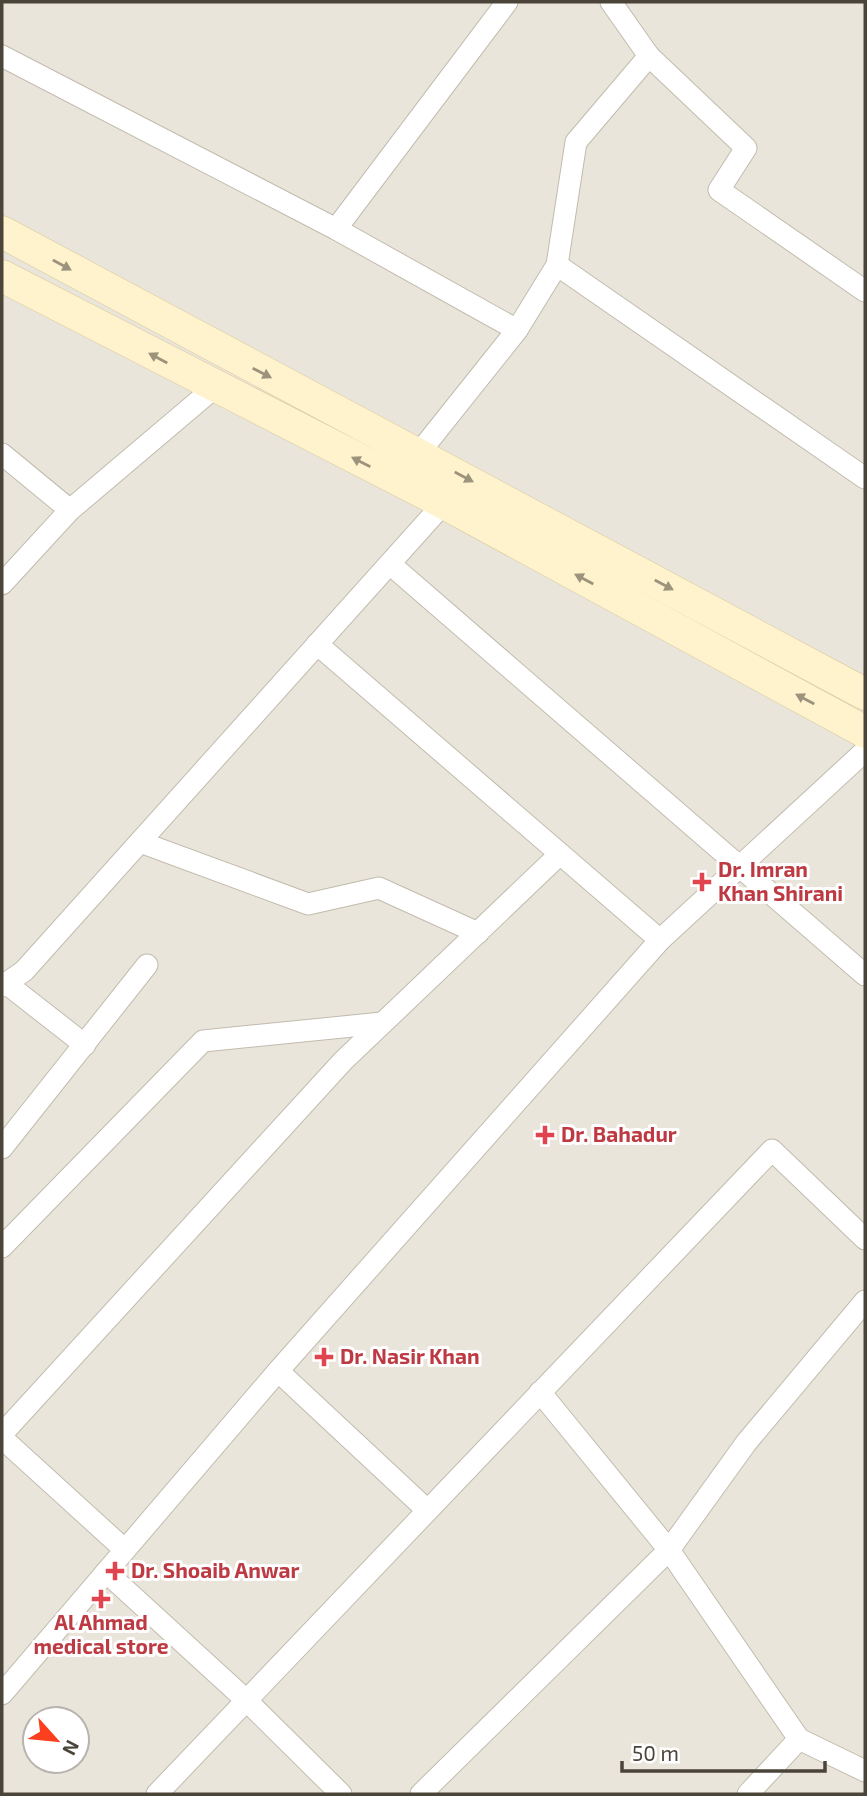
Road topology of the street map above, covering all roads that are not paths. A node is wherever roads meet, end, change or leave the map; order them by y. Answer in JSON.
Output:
{"nodes":[{"id":1,"x":507,"y":2,"type":"edge"},
{"id":2,"x":611,"y":2,"type":"edge"},
{"id":3,"x":2,"y":56,"type":"edge"},
{"id":4,"x":649,"y":56,"type":"junction"},
{"id":5,"x":336,"y":229,"type":"junction"},
{"id":6,"x":2,"y":232,"type":"edge"},
{"id":7,"x":557,"y":265,"type":"junction"},
{"id":8,"x":2,"y":276,"type":"edge"},
{"id":9,"x":865,"y":291,"type":"edge"},
{"id":10,"x":517,"y":330,"type":"junction"},
{"id":11,"x":214,"y":388,"type":"junction"},
{"id":12,"x":419,"y":453,"type":"junction"},
{"id":13,"x":2,"y":454,"type":"edge"},
{"id":14,"x":865,"y":478,"type":"edge"},
{"id":15,"x":396,"y":480,"type":"junction"},
{"id":16,"x":444,"y":503,"type":"junction"},
{"id":17,"x":70,"y":510,"type":"junction"},
{"id":18,"x":390,"y":564,"type":"junction"},
{"id":19,"x":2,"y":584,"type":"edge"},
{"id":20,"x":317,"y":645,"type":"junction"},
{"id":21,"x":865,"y":694,"type":"edge"},
{"id":22,"x":860,"y":719,"type":"edge"},
{"id":23,"x":865,"y":751,"type":"edge"},
{"id":24,"x":140,"y":842,"type":"junction"},
{"id":25,"x":560,"y":854,"type":"junction"},
{"id":26,"x":740,"y":868,"type":"junction"},
{"id":27,"x":478,"y":933,"type":"junction"},
{"id":28,"x":660,"y":940,"type":"junction"},
{"id":29,"x":147,"y":965,"type":"dead end"},
{"id":30,"x":865,"y":975,"type":"edge"},
{"id":31,"x":4,"y":985,"type":"edge"},
{"id":32,"x":382,"y":1023,"type":"junction"},
{"id":33,"x":85,"y":1045,"type":"junction"},
{"id":34,"x":2,"y":1149,"type":"edge"},
{"id":35,"x":865,"y":1238,"type":"edge"},
{"id":36,"x":2,"y":1247,"type":"edge"},
{"id":37,"x":865,"y":1301,"type":"edge"},
{"id":38,"x":278,"y":1371,"type":"junction"},
{"id":39,"x":540,"y":1392,"type":"junction"},
{"id":40,"x":2,"y":1436,"type":"edge"},
{"id":41,"x":428,"y":1510,"type":"junction"},
{"id":42,"x":125,"y":1550,"type":"junction"},
{"id":43,"x":668,"y":1550,"type":"junction"},
{"id":44,"x":106,"y":1572,"type":"junction"},
{"id":45,"x":2,"y":1694,"type":"edge"},
{"id":46,"x":246,"y":1700,"type":"junction"},
{"id":47,"x":799,"y":1739,"type":"junction"},
{"id":48,"x":865,"y":1771,"type":"edge"},
{"id":49,"x":157,"y":1794,"type":"edge"},
{"id":50,"x":341,"y":1794,"type":"edge"},
{"id":51,"x":421,"y":1794,"type":"edge"},
{"id":52,"x":748,"y":1794,"type":"edge"}],
"edges":[{"from":1,"to":5,"type":"street"},
{"from":2,"to":4,"type":"street"},
{"from":3,"to":5,"type":"street"},
{"from":4,"to":7,"type":"street"},
{"from":4,"to":9,"type":"street"},
{"from":5,"to":10,"type":"street"},
{"from":6,"to":12,"type":"main road","one_way":true},
{"from":7,"to":10,"type":"street"},
{"from":7,"to":14,"type":"street"},
{"from":11,"to":8,"type":"main road","one_way":true},
{"from":10,"to":12,"type":"street"},
{"from":15,"to":11,"type":"main road","one_way":true},
{"from":11,"to":17,"type":"street"},
{"from":12,"to":15,"type":"street"},
{"from":12,"to":21,"type":"main road","one_way":true},
{"from":13,"to":17,"type":"street"},
{"from":15,"to":16,"type":"main road"},
{"from":16,"to":18,"type":"street"},
{"from":22,"to":16,"type":"main road","one_way":true},
{"from":17,"to":19,"type":"street"},
{"from":18,"to":20,"type":"street"},
{"from":18,"to":26,"type":"street"},
{"from":20,"to":24,"type":"street"},
{"from":20,"to":25,"type":"street"},
{"from":23,"to":26,"type":"street"},
{"from":24,"to":27,"type":"street"},
{"from":24,"to":31,"type":"street"},
{"from":25,"to":27,"type":"street"},
{"from":25,"to":28,"type":"street"},
{"from":26,"to":28,"type":"street"},
{"from":26,"to":30,"type":"street"},
{"from":27,"to":32,"type":"street"},
{"from":28,"to":38,"type":"street"},
{"from":29,"to":33,"type":"street"},
{"from":31,"to":33,"type":"street"},
{"from":32,"to":36,"type":"street"},
{"from":32,"to":40,"type":"street"},
{"from":33,"to":34,"type":"street"},
{"from":35,"to":39,"type":"street"},
{"from":37,"to":43,"type":"street"},
{"from":38,"to":41,"type":"street"},
{"from":38,"to":42,"type":"street"},
{"from":39,"to":41,"type":"street"},
{"from":39,"to":43,"type":"street"},
{"from":40,"to":42,"type":"street"},
{"from":41,"to":46,"type":"street"},
{"from":42,"to":44,"type":"street"},
{"from":43,"to":47,"type":"street"},
{"from":43,"to":51,"type":"street"},
{"from":44,"to":45,"type":"street"},
{"from":44,"to":46,"type":"street"},
{"from":46,"to":49,"type":"street"},
{"from":46,"to":50,"type":"street"},
{"from":47,"to":48,"type":"street"},
{"from":47,"to":52,"type":"street"}]}
